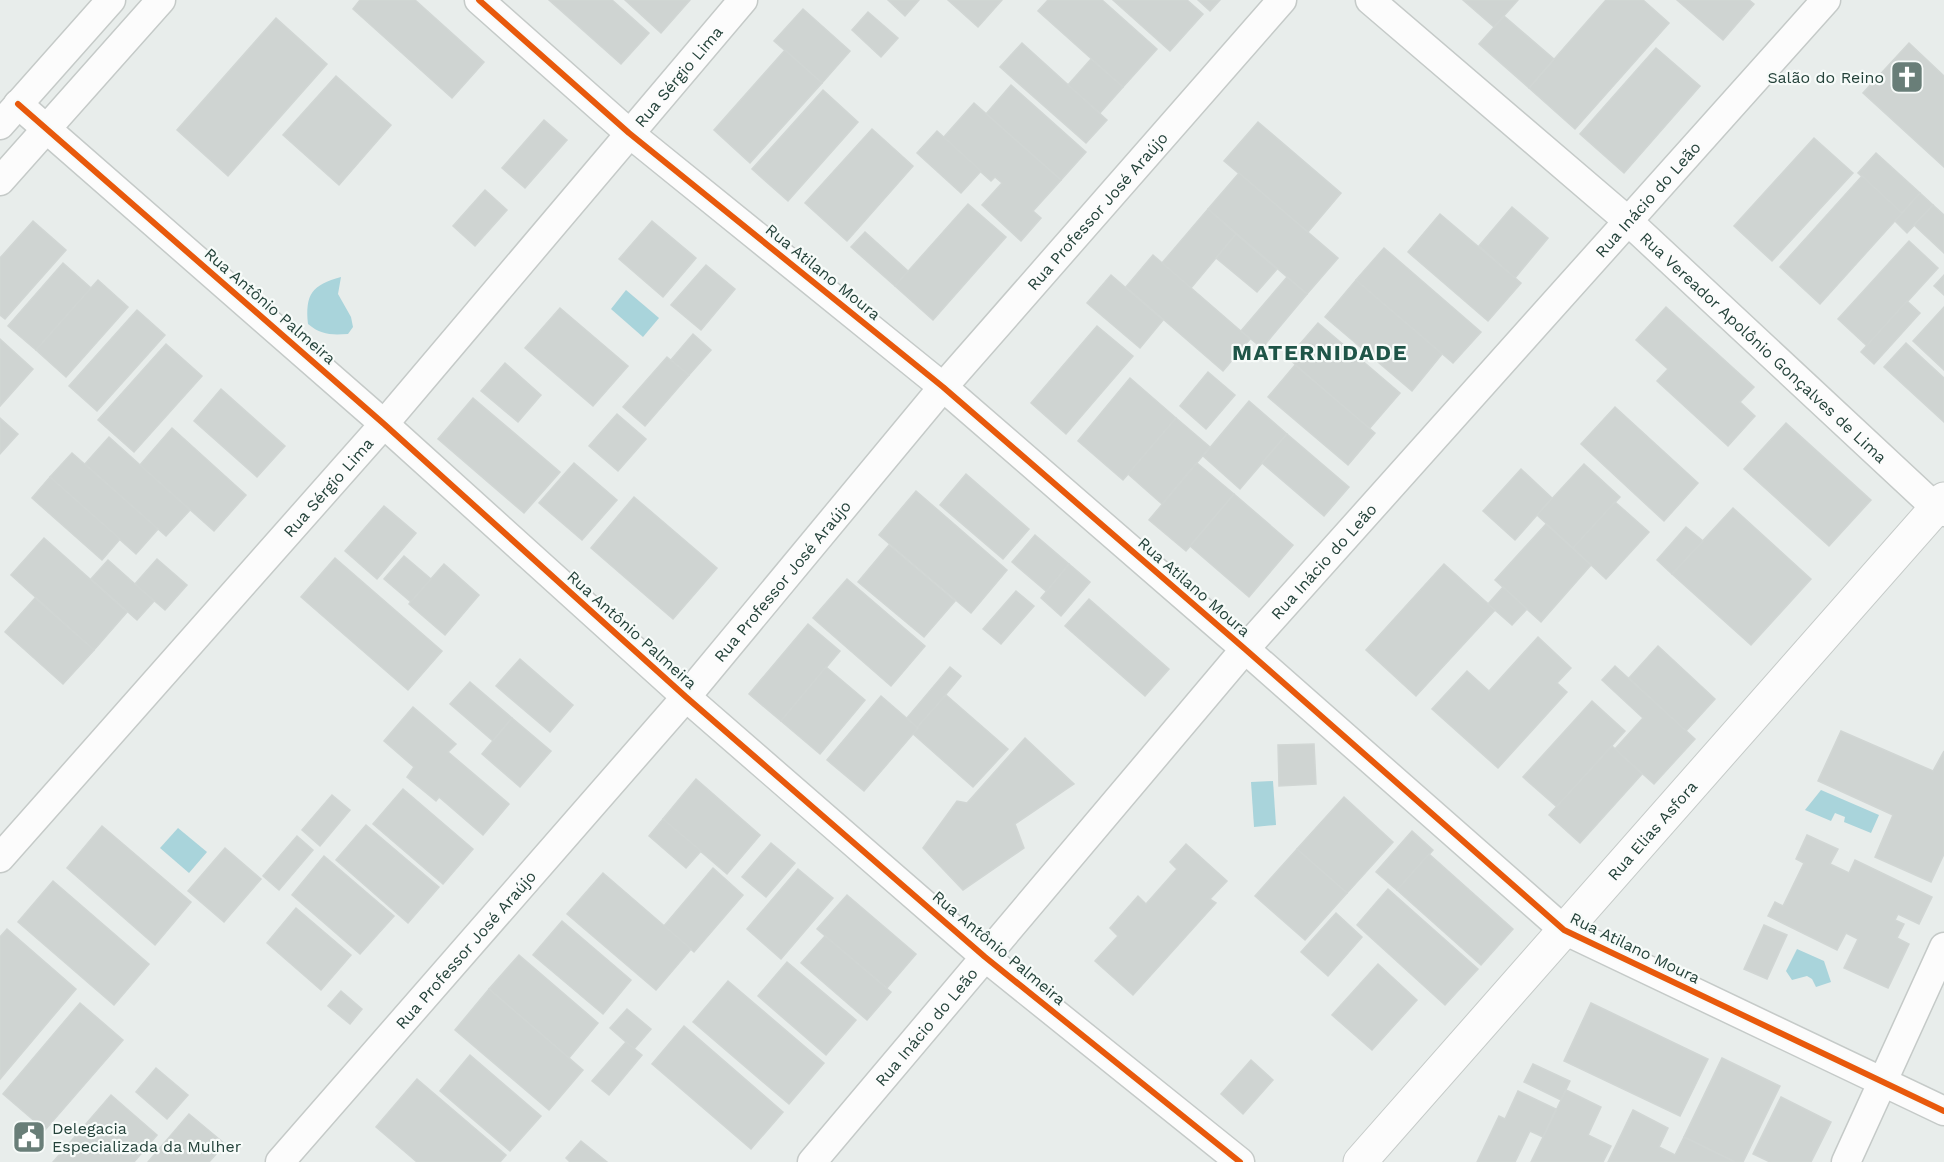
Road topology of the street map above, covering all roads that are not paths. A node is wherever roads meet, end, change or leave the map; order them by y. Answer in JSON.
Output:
{"nodes":[{"id":1,"x":111,"y":0,"type":"edge"},
{"id":2,"x":161,"y":0,"type":"edge"},
{"id":3,"x":479,"y":0,"type":"edge"},
{"id":4,"x":743,"y":0,"type":"edge"},
{"id":5,"x":1282,"y":0,"type":"edge"},
{"id":6,"x":1370,"y":0,"type":"edge"},
{"id":7,"x":1826,"y":0,"type":"edge"},
{"id":8,"x":9,"y":115,"type":"edge"},
{"id":9,"x":46,"y":129,"type":"junction"},
{"id":10,"x":629,"y":133,"type":"junction"},
{"id":11,"x":0,"y":181,"type":"edge"},
{"id":12,"x":1628,"y":221,"type":"junction"},
{"id":13,"x":944,"y":387,"type":"junction"},
{"id":14,"x":384,"y":424,"type":"junction"},
{"id":15,"x":1941,"y":506,"type":"edge"},
{"id":16,"x":1245,"y":649,"type":"junction"},
{"id":17,"x":686,"y":697,"type":"junction"},
{"id":18,"x":0,"y":858,"type":"edge"},
{"id":19,"x":1564,"y":930,"type":"junction"},
{"id":20,"x":1944,"y":947,"type":"edge"},
{"id":21,"x":986,"y":957,"type":"junction"},
{"id":22,"x":1882,"y":1083,"type":"junction"},
{"id":23,"x":1944,"y":1112,"type":"edge"},
{"id":24,"x":280,"y":1162,"type":"edge"},
{"id":25,"x":813,"y":1162,"type":"edge"},
{"id":26,"x":1240,"y":1162,"type":"edge"},
{"id":27,"x":1360,"y":1162,"type":"edge"},
{"id":28,"x":1846,"y":1162,"type":"edge"}],
"edges":[{"from":1,"to":8,"type":"street"},
{"from":2,"to":9,"type":"street"},
{"from":3,"to":10,"type":"street","name":"Rua Atilano Moura"},
{"from":4,"to":10,"type":"street","name":"Rua Sérgio Lima"},
{"from":5,"to":13,"type":"street","name":"Rua Professor José Araújo"},
{"from":6,"to":12,"type":"street","name":"Rua Vereador Apolônio Gonçalves de Lima"},
{"from":7,"to":12,"type":"street","name":"Rua Inácio do Leão"},
{"from":8,"to":9,"type":"street","name":"Rua Antônio Palmeira"},
{"from":9,"to":11,"type":"street"},
{"from":9,"to":14,"type":"street","name":"Rua Antônio Palmeira"},
{"from":10,"to":13,"type":"street","name":"Rua Atilano Moura"},
{"from":10,"to":14,"type":"street","name":"Rua Sérgio Lima"},
{"from":12,"to":15,"type":"street","name":"Rua Vereador Apolônio Gonçalves de Lima"},
{"from":12,"to":16,"type":"street","name":"Rua Inácio do Leão"},
{"from":13,"to":16,"type":"street","name":"Rua Atilano Moura"},
{"from":13,"to":17,"type":"street","name":"Rua Professor José Araújo"},
{"from":14,"to":17,"type":"street","name":"Rua Antônio Palmeira"},
{"from":14,"to":18,"type":"street","name":"Rua Sérgio Lima"},
{"from":15,"to":19,"type":"street","name":"Rua Elias Asfora"},
{"from":16,"to":19,"type":"street","name":"Rua Atilano Moura"},
{"from":16,"to":21,"type":"street","name":"Rua Inácio do Leão"},
{"from":17,"to":21,"type":"street","name":"Rua Antônio Palmeira"},
{"from":17,"to":24,"type":"street","name":"Rua Professor José Araújo"},
{"from":19,"to":22,"type":"street","name":"Rua Atilano Moura"},
{"from":19,"to":27,"type":"street","name":"Rua Elias Asfora"},
{"from":20,"to":22,"type":"street"},
{"from":21,"to":25,"type":"street","name":"Rua Inácio do Leão"},
{"from":21,"to":26,"type":"street","name":"Rua Antônio Palmeira"},
{"from":22,"to":23,"type":"street","name":"Rua Atilano Moura"},
{"from":22,"to":28,"type":"street"}]}
